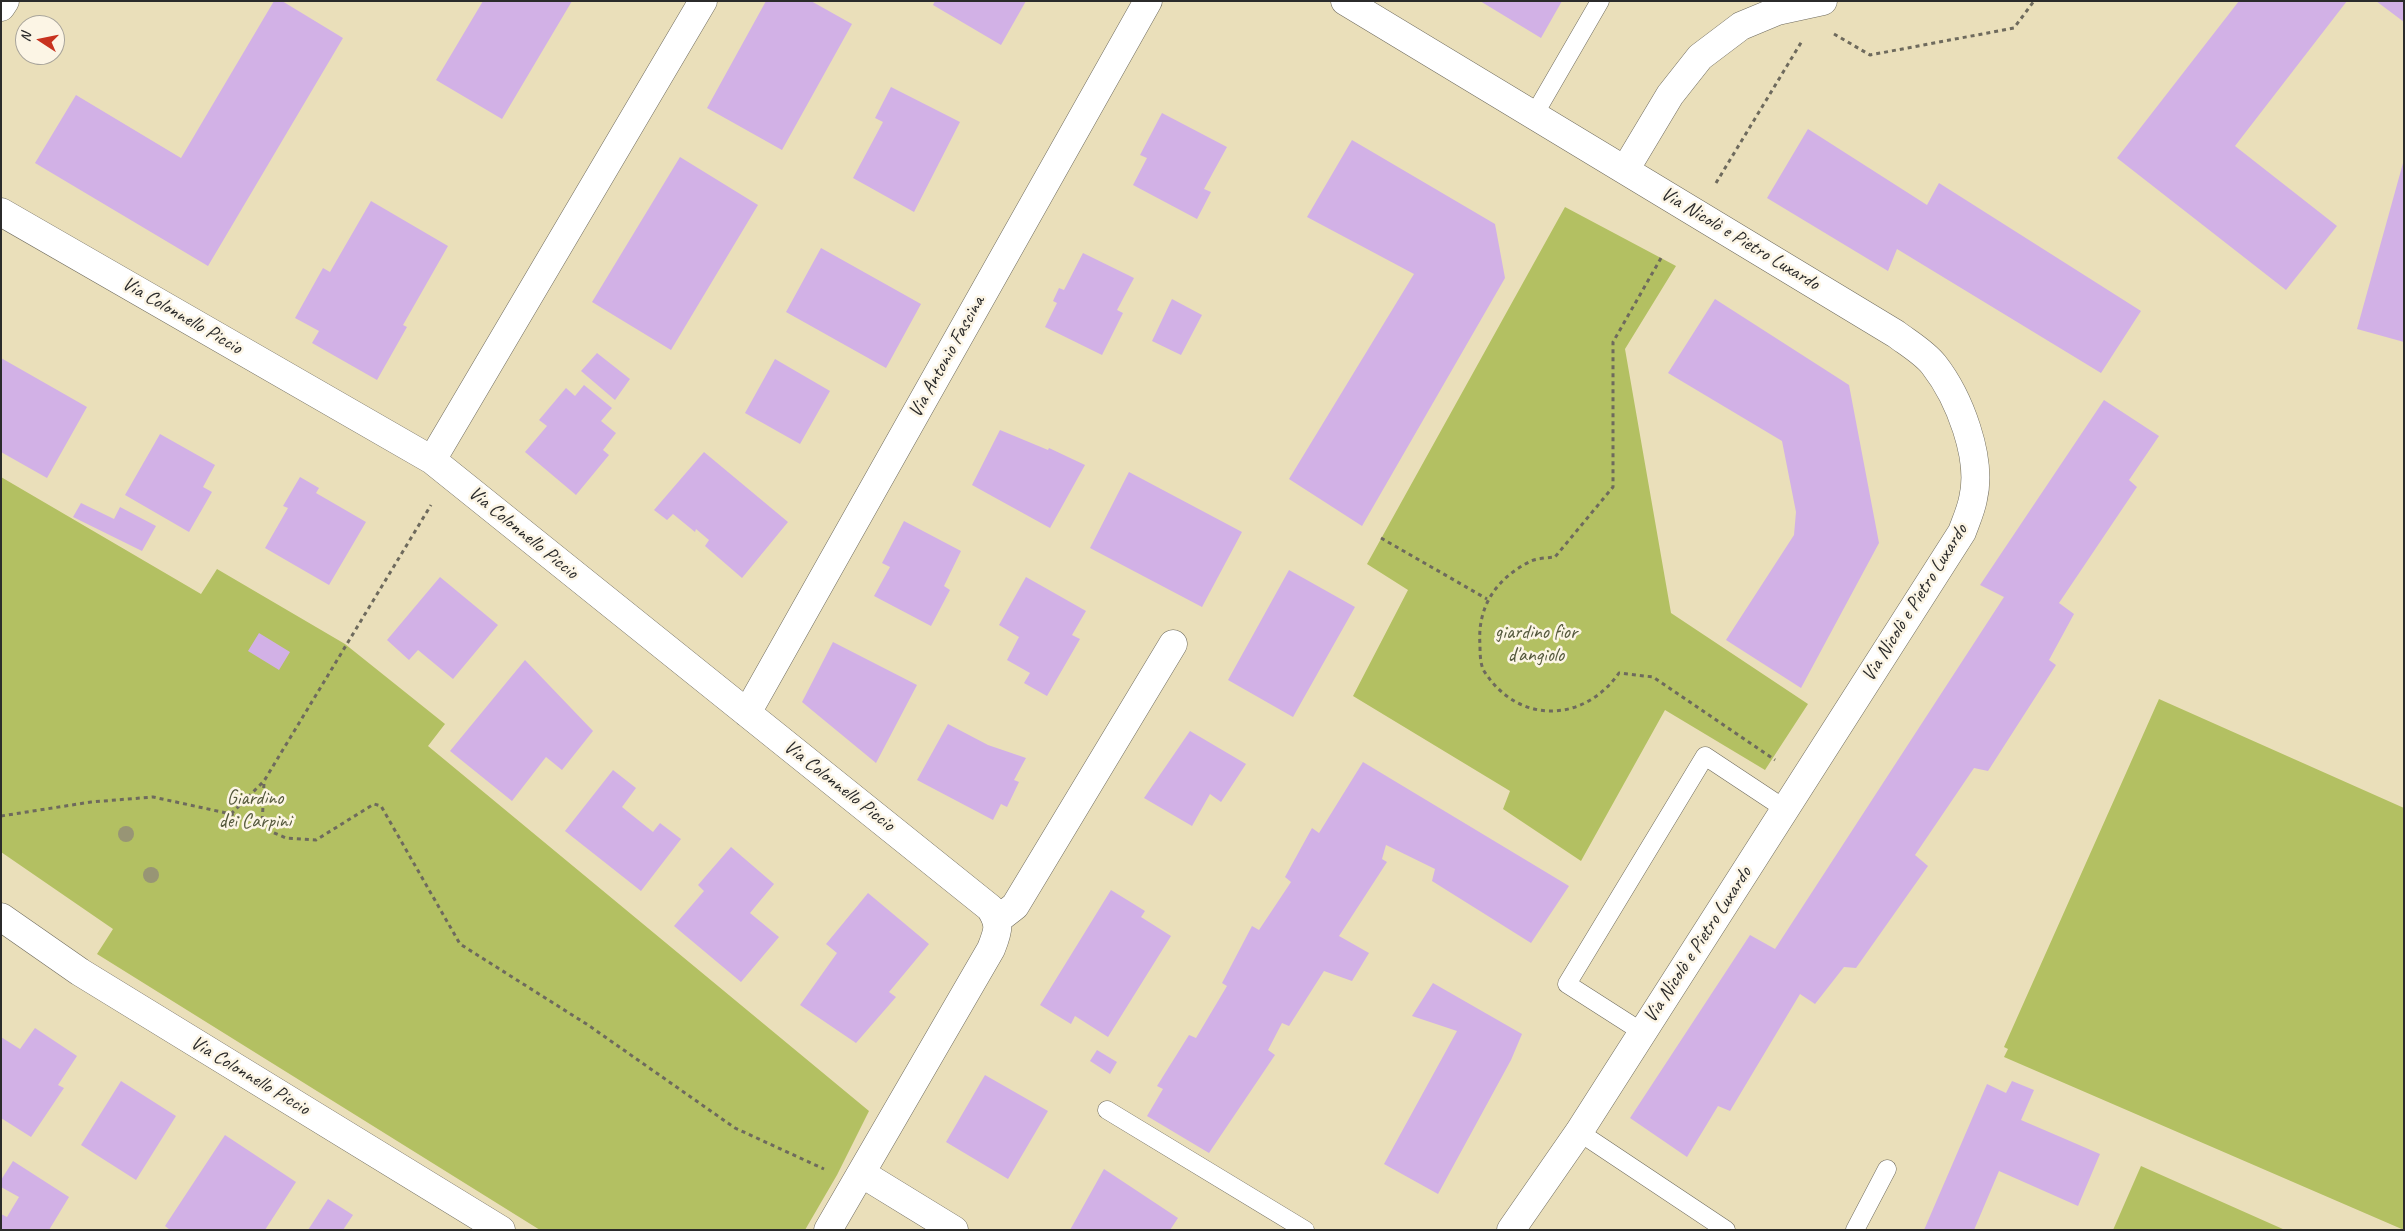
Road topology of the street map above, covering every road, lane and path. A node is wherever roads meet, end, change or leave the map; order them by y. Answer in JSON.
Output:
{"nodes":[{"id":1,"x":5,"y":1,"type":"edge"},
{"id":2,"x":703,"y":1,"type":"edge"},
{"id":3,"x":1148,"y":1,"type":"edge"},
{"id":4,"x":1345,"y":1,"type":"edge"},
{"id":5,"x":1600,"y":1,"type":"edge"},
{"id":6,"x":1823,"y":1,"type":"edge"},
{"id":7,"x":2034,"y":1,"type":"edge"},
{"id":8,"x":1,"y":7,"type":"edge"},
{"id":9,"x":1829,"y":31,"type":"dead end"},
{"id":10,"x":1805,"y":36,"type":"dead end"},
{"id":11,"x":1534,"y":115,"type":"junction"},
{"id":12,"x":1624,"y":170,"type":"junction"},
{"id":13,"x":1713,"y":189,"type":"dead end"},
{"id":14,"x":1,"y":212,"type":"edge"},
{"id":15,"x":1660,"y":258,"type":"dead end"},
{"id":16,"x":441,"y":467,"type":"junction"},
{"id":17,"x":1381,"y":538,"type":"dead end"},
{"id":18,"x":1487,"y":599,"type":"junction"},
{"id":19,"x":1173,"y":644,"type":"dead end"},
{"id":20,"x":747,"y":713,"type":"junction"},
{"id":21,"x":1778,"y":762,"type":"dead end"},
{"id":22,"x":264,"y":781,"type":"junction"},
{"id":23,"x":1785,"y":809,"type":"junction"},
{"id":24,"x":231,"y":814,"type":"junction"},
{"id":25,"x":1,"y":816,"type":"edge"},
{"id":26,"x":262,"y":828,"type":"junction"},
{"id":27,"x":1,"y":917,"type":"edge"},
{"id":28,"x":997,"y":920,"type":"junction"},
{"id":29,"x":1642,"y":1032,"type":"junction"},
{"id":30,"x":1107,"y":1110,"type":"dead end"},
{"id":31,"x":1579,"y":1132,"type":"junction"},
{"id":32,"x":1887,"y":1169,"type":"dead end"},
{"id":33,"x":858,"y":1178,"type":"junction"},
{"id":34,"x":1514,"y":1229,"type":"edge"},
{"id":35,"x":501,"y":1230,"type":"edge"},
{"id":36,"x":828,"y":1230,"type":"edge"},
{"id":37,"x":954,"y":1230,"type":"edge"},
{"id":38,"x":1305,"y":1230,"type":"edge"},
{"id":39,"x":1726,"y":1230,"type":"edge"},
{"id":40,"x":1855,"y":1230,"type":"edge"}],
"edges":[{"from":1,"to":8,"type":"street"},
{"from":2,"to":16,"type":"street"},
{"from":3,"to":20,"type":"street","name":"Via Antonio Fascina"},
{"from":4,"to":11,"type":"street","name":"Via Nicolò e Pietro Luxardo"},
{"from":5,"to":11,"type":"lane"},
{"from":6,"to":12,"type":"street"},
{"from":7,"to":9,"type":"path"},
{"from":10,"to":13,"type":"path"},
{"from":11,"to":12,"type":"street","name":"Via Nicolò e Pietro Luxardo"},
{"from":12,"to":23,"type":"street","name":"Via Nicolò e Pietro Luxardo"},
{"from":14,"to":16,"type":"street","name":"Via Colonnello Piccio"},
{"from":15,"to":18,"type":"path"},
{"from":16,"to":20,"type":"street","name":"Via Colonnello Piccio"},
{"from":16,"to":22,"type":"path"},
{"from":17,"to":18,"type":"path"},
{"from":18,"to":21,"type":"path"},
{"from":19,"to":28,"type":"street"},
{"from":20,"to":28,"type":"street","name":"Via Colonnello Piccio"},
{"from":22,"to":24,"type":"path"},
{"from":22,"to":26,"type":"path"},
{"from":23,"to":29,"type":"street","name":"Via Nicolò e Pietro Luxardo"},
{"from":23,"to":29,"type":"lane"},
{"from":24,"to":25,"type":"path"},
{"from":24,"to":26,"type":"path"},
{"from":26,"to":33,"type":"path"},
{"from":27,"to":35,"type":"street","name":"Via Colonnello Piccio"},
{"from":28,"to":33,"type":"street"},
{"from":29,"to":31,"type":"street","name":"Via Nicolò e Pietro Luxardo"},
{"from":30,"to":38,"type":"lane"},
{"from":31,"to":34,"type":"street","name":"Via Nicolò e Pietro Luxardo"},
{"from":31,"to":39,"type":"lane"},
{"from":32,"to":40,"type":"lane"},
{"from":33,"to":36,"type":"street"},
{"from":33,"to":37,"type":"street"}]}
